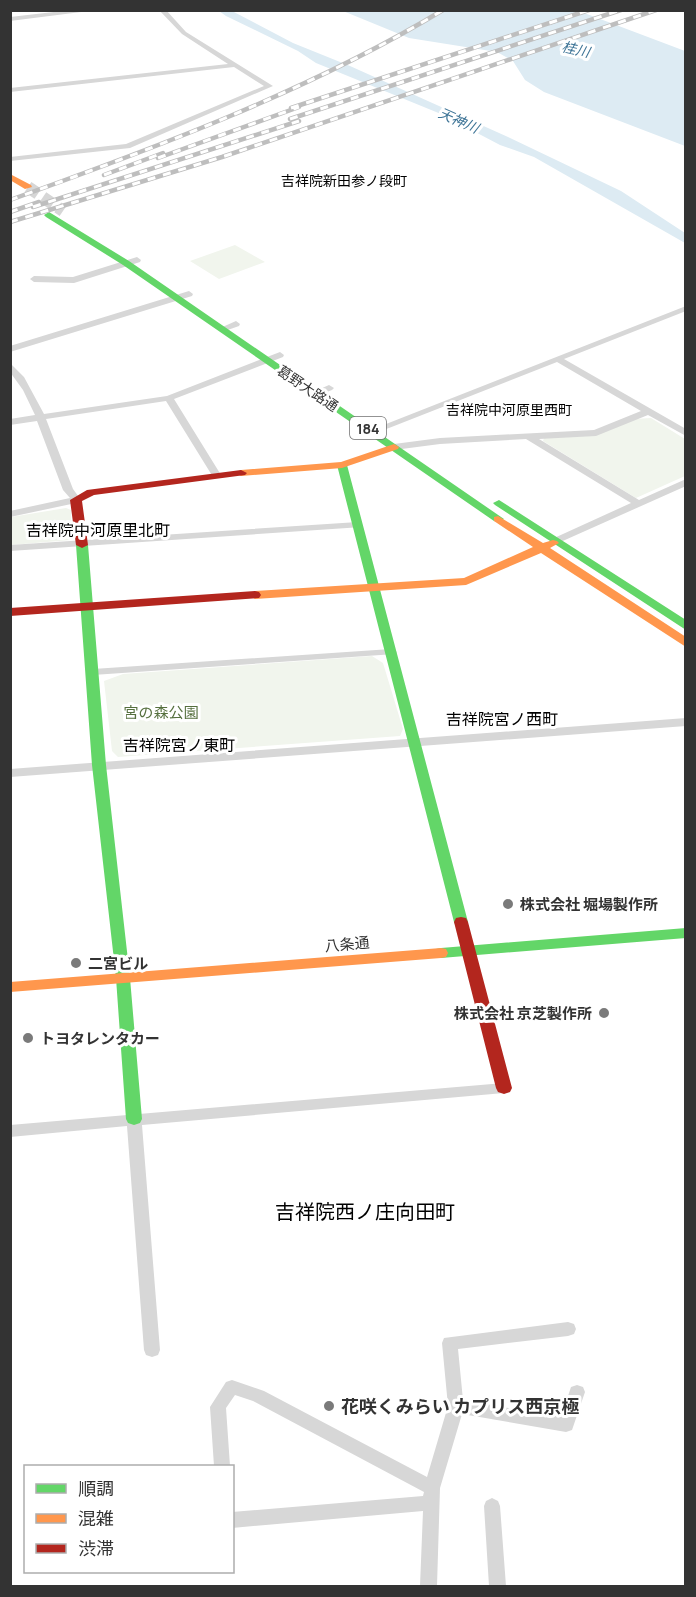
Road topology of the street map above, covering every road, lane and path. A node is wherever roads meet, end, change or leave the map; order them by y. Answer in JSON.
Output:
{"nodes":[{"id":1,"x":94,"y":10,"type":"edge"},
{"id":2,"x":162,"y":10,"type":"edge"},
{"id":3,"x":10,"y":19,"type":"edge"},
{"id":4,"x":236,"y":65,"type":"junction"},
{"id":5,"x":10,"y":90,"type":"edge"},
{"id":6,"x":10,"y":159,"type":"edge"},
{"id":7,"x":10,"y":176,"type":"edge"},
{"id":8,"x":18,"y":189,"type":"tunnel mouth"},
{"id":9,"x":56,"y":213,"type":"tunnel mouth"},
{"id":10,"x":132,"y":261,"type":"junction"},
{"id":11,"x":34,"y":279,"type":"dead end"},
{"id":12,"x":182,"y":296,"type":"junction"},
{"id":13,"x":686,"y":308,"type":"edge"},
{"id":14,"x":236,"y":324,"type":"junction"},
{"id":15,"x":222,"y":329,"type":"junction"},
{"id":16,"x":10,"y":349,"type":"edge"},
{"id":17,"x":274,"y":357,"type":"junction"},
{"id":18,"x":558,"y":359,"type":"junction"},
{"id":19,"x":10,"y":366,"type":"edge"},
{"id":20,"x":323,"y":391,"type":"junction"},
{"id":21,"x":169,"y":398,"type":"junction"},
{"id":22,"x":649,"y":411,"type":"junction"},
{"id":23,"x":40,"y":418,"type":"junction"},
{"id":24,"x":10,"y":422,"type":"edge"},
{"id":25,"x":386,"y":426,"type":"junction"},
{"id":26,"x":686,"y":433,"type":"edge"},
{"id":27,"x":529,"y":436,"type":"junction"},
{"id":28,"x":411,"y":444,"type":"junction"},
{"id":29,"x":394,"y":447,"type":"junction"},
{"id":30,"x":342,"y":465,"type":"junction"},
{"id":31,"x":216,"y":475,"type":"junction"},
{"id":32,"x":686,"y":482,"type":"edge"},
{"id":33,"x":473,"y":493,"type":"junction"},
{"id":34,"x":76,"y":500,"type":"junction"},
{"id":35,"x":637,"y":503,"type":"junction"},
{"id":36,"x":10,"y":514,"type":"edge"},
{"id":37,"x":358,"y":525,"type":"junction"},
{"id":38,"x":556,"y":541,"type":"junction"},
{"id":39,"x":82,"y":543,"type":"junction"},
{"id":40,"x":10,"y":548,"type":"edge"},
{"id":41,"x":541,"y":548,"type":"junction"},
{"id":42,"x":375,"y":587,"type":"junction"},
{"id":43,"x":633,"y":592,"type":"junction"},
{"id":44,"x":620,"y":599,"type":"junction"},
{"id":45,"x":86,"y":607,"type":"junction"},
{"id":46,"x":10,"y":612,"type":"edge"},
{"id":47,"x":686,"y":626,"type":"edge"},
{"id":48,"x":686,"y":644,"type":"edge"},
{"id":49,"x":391,"y":652,"type":"junction"},
{"id":50,"x":93,"y":672,"type":"junction"},
{"id":51,"x":686,"y":722,"type":"edge"},
{"id":52,"x":416,"y":742,"type":"junction"},
{"id":53,"x":99,"y":765,"type":"junction"},
{"id":54,"x":10,"y":772,"type":"edge"},
{"id":55,"x":686,"y":933,"type":"edge"},
{"id":56,"x":468,"y":950,"type":"junction"},
{"id":57,"x":123,"y":978,"type":"junction"},
{"id":58,"x":10,"y":987,"type":"edge"},
{"id":59,"x":504,"y":1088,"type":"joint"},
{"id":60,"x":134,"y":1119,"type":"junction"},
{"id":61,"x":10,"y":1131,"type":"edge"},
{"id":62,"x":568,"y":1329,"type":"dead end"},
{"id":63,"x":152,"y":1350,"type":"dead end"},
{"id":64,"x":577,"y":1392,"type":"dead end"},
{"id":65,"x":456,"y":1406,"type":"junction"},
{"id":66,"x":222,"y":1465,"type":"edge"},
{"id":67,"x":431,"y":1496,"type":"junction"},
{"id":68,"x":492,"y":1506,"type":"dead end"},
{"id":69,"x":234,"y":1521,"type":"edge"},
{"id":70,"x":429,"y":1587,"type":"edge"},
{"id":71,"x":498,"y":1587,"type":"edge"}],
"edges":[{"from":1,"to":3,"type":"street"},
{"from":2,"to":4,"type":"street"},
{"from":4,"to":5,"type":"street"},
{"from":4,"to":6,"type":"street"},
{"from":7,"to":8,"type":"street"},
{"from":9,"to":10,"type":"street","name":"葛野大路通","number":"184"},
{"from":10,"to":11,"type":"street"},
{"from":10,"to":12,"type":"street","name":"葛野大路通","number":"184"},
{"from":12,"to":14,"type":"street","name":"葛野大路通","number":"184"},
{"from":12,"to":15,"type":"street","name":"葛野大路通","number":"184"},
{"from":12,"to":16,"type":"street"},
{"from":13,"to":18,"type":"street"},
{"from":14,"to":15,"type":"street"},
{"from":14,"to":17,"type":"street","name":"葛野大路通","number":"184"},
{"from":15,"to":17,"type":"street","name":"葛野大路通","number":"184"},
{"from":17,"to":20,"type":"street","name":"葛野大路通","number":"184"},
{"from":17,"to":21,"type":"street"},
{"from":18,"to":22,"type":"street"},
{"from":18,"to":25,"type":"street"},
{"from":19,"to":23,"type":"street"},
{"from":20,"to":25,"type":"street","name":"葛野大路通","number":"184"},
{"from":20,"to":29,"type":"street","name":"葛野大路通","number":"184"},
{"from":21,"to":23,"type":"street"},
{"from":21,"to":31,"type":"street"},
{"from":22,"to":26,"type":"street"},
{"from":22,"to":27,"type":"street"},
{"from":23,"to":24,"type":"street"},
{"from":23,"to":34,"type":"street"},
{"from":25,"to":28,"type":"street","name":"葛野大路通","number":"184"},
{"from":27,"to":28,"type":"street"},
{"from":27,"to":35,"type":"street"},
{"from":28,"to":29,"type":"street"},
{"from":28,"to":33,"type":"street","name":"葛野大路通","number":"184"},
{"from":29,"to":30,"type":"street"},
{"from":29,"to":33,"type":"street","name":"葛野大路通","number":"184"},
{"from":30,"to":31,"type":"street"},
{"from":30,"to":37,"type":"street"},
{"from":31,"to":34,"type":"street"},
{"from":32,"to":35,"type":"street"},
{"from":33,"to":38,"type":"street","name":"葛野大路通","number":"184"},
{"from":33,"to":41,"type":"street","name":"葛野大路通","number":"184"},
{"from":34,"to":36,"type":"street"},
{"from":34,"to":39,"type":"street"},
{"from":35,"to":38,"type":"street"},
{"from":37,"to":39,"type":"street"},
{"from":37,"to":42,"type":"street"},
{"from":38,"to":41,"type":"street"},
{"from":38,"to":43,"type":"street","name":"葛野大路通","number":"184"},
{"from":39,"to":40,"type":"street"},
{"from":39,"to":45,"type":"street"},
{"from":41,"to":42,"type":"street"},
{"from":41,"to":44,"type":"street","name":"葛野大路通","number":"184"},
{"from":42,"to":45,"type":"street"},
{"from":42,"to":49,"type":"street"},
{"from":43,"to":44,"type":"street"},
{"from":43,"to":47,"type":"street","name":"葛野大路通","number":"184"},
{"from":44,"to":48,"type":"street","name":"葛野大路通","number":"184"},
{"from":45,"to":46,"type":"street"},
{"from":45,"to":50,"type":"street"},
{"from":49,"to":50,"type":"street"},
{"from":49,"to":52,"type":"street"},
{"from":50,"to":53,"type":"street"},
{"from":51,"to":52,"type":"street"},
{"from":52,"to":53,"type":"street"},
{"from":52,"to":56,"type":"street"},
{"from":53,"to":54,"type":"street"},
{"from":53,"to":57,"type":"street"},
{"from":55,"to":56,"type":"street","name":"八条通"},
{"from":56,"to":57,"type":"street","name":"八条通"},
{"from":56,"to":59,"type":"street"},
{"from":57,"to":58,"type":"street","name":"八条通"},
{"from":57,"to":60,"type":"street"},
{"from":59,"to":60,"type":"street"},
{"from":60,"to":61,"type":"street"},
{"from":60,"to":63,"type":"street"},
{"from":62,"to":65,"type":"street"},
{"from":64,"to":65,"type":"street"},
{"from":65,"to":67,"type":"street"},
{"from":66,"to":67,"type":"street"},
{"from":67,"to":69,"type":"street"},
{"from":67,"to":70,"type":"street"},
{"from":68,"to":71,"type":"street"}]}
